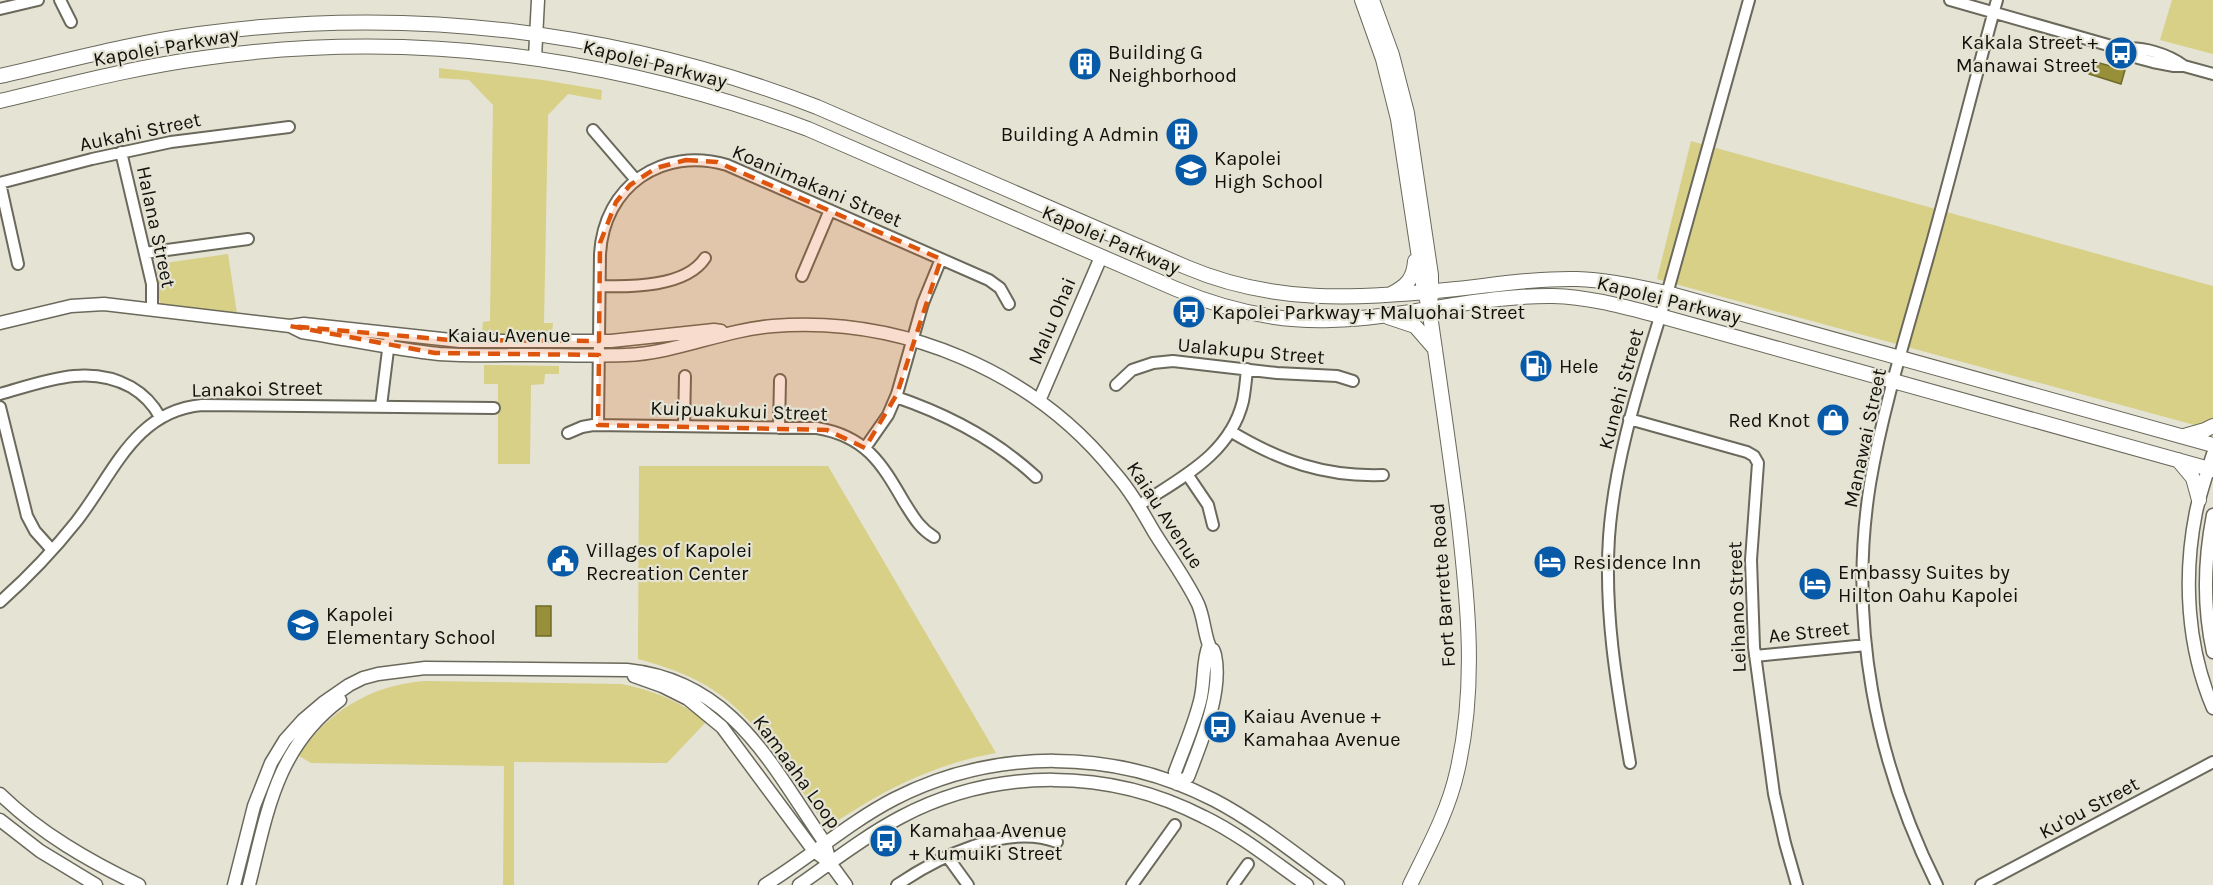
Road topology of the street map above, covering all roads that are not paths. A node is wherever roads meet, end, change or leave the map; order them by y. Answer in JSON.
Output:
{"nodes":[{"id":1,"x":38,"y":0,"type":"edge"},
{"id":2,"x":60,"y":0,"type":"edge"},
{"id":3,"x":538,"y":0,"type":"edge"},
{"id":4,"x":1362,"y":0,"type":"edge"},
{"id":5,"x":1372,"y":0,"type":"edge"},
{"id":6,"x":1749,"y":0,"type":"edge"},
{"id":7,"x":1950,"y":0,"type":"edge"},
{"id":8,"x":1997,"y":0,"type":"edge"},
{"id":9,"x":0,"y":9,"type":"edge"},
{"id":10,"x":1993,"y":12,"type":"junction"},
{"id":11,"x":71,"y":22,"type":"dead end"},
{"id":12,"x":538,"y":34,"type":"junction"},
{"id":13,"x":535,"y":57,"type":"junction"},
{"id":14,"x":2213,"y":74,"type":"edge"},
{"id":15,"x":0,"y":76,"type":"edge"},
{"id":16,"x":0,"y":101,"type":"edge"},
{"id":17,"x":289,"y":127,"type":"dead end"},
{"id":18,"x":593,"y":130,"type":"dead end"},
{"id":19,"x":122,"y":152,"type":"junction"},
{"id":20,"x":636,"y":180,"type":"junction"},
{"id":21,"x":0,"y":183,"type":"edge"},
{"id":22,"x":830,"y":210,"type":"junction"},
{"id":23,"x":1110,"y":235,"type":"junction"},
{"id":24,"x":1416,"y":235,"type":"junction"},
{"id":25,"x":248,"y":239,"type":"dead end"},
{"id":26,"x":145,"y":254,"type":"junction"},
{"id":27,"x":1101,"y":257,"type":"junction"},
{"id":28,"x":705,"y":258,"type":"dead end"},
{"id":29,"x":941,"y":259,"type":"junction"},
{"id":30,"x":18,"y":264,"type":"dead end"},
{"id":31,"x":802,"y":276,"type":"dead end"},
{"id":32,"x":600,"y":286,"type":"junction"},
{"id":33,"x":1428,"y":292,"type":"junction"},
{"id":34,"x":1667,"y":293,"type":"junction"},
{"id":35,"x":1387,"y":296,"type":"junction"},
{"id":36,"x":1009,"y":304,"type":"dead end"},
{"id":37,"x":1429,"y":308,"type":"junction"},
{"id":38,"x":152,"y":310,"type":"junction"},
{"id":39,"x":1380,"y":315,"type":"junction"},
{"id":40,"x":1660,"y":316,"type":"junction"},
{"id":41,"x":0,"y":323,"type":"edge"},
{"id":42,"x":729,"y":332,"type":"junction"},
{"id":43,"x":389,"y":340,"type":"junction"},
{"id":44,"x":913,"y":340,"type":"junction"},
{"id":45,"x":599,"y":341,"type":"junction"},
{"id":46,"x":1435,"y":349,"type":"junction"},
{"id":47,"x":599,"y":355,"type":"junction"},
{"id":48,"x":1900,"y":359,"type":"junction"},
{"id":49,"x":1247,"y":369,"type":"junction"},
{"id":50,"x":685,"y":376,"type":"dead end"},
{"id":51,"x":780,"y":380,"type":"dead end"},
{"id":52,"x":1353,"y":381,"type":"dead end"},
{"id":53,"x":1893,"y":381,"type":"junction"},
{"id":54,"x":1116,"y":385,"type":"dead end"},
{"id":55,"x":0,"y":394,"type":"edge"},
{"id":56,"x":896,"y":397,"type":"junction"},
{"id":57,"x":1039,"y":401,"type":"junction"},
{"id":58,"x":0,"y":406,"type":"edge"},
{"id":59,"x":381,"y":406,"type":"junction"},
{"id":60,"x":494,"y":408,"type":"dead end"},
{"id":61,"x":160,"y":417,"type":"junction"},
{"id":62,"x":1629,"y":419,"type":"junction"},
{"id":63,"x":598,"y":425,"type":"junction"},
{"id":64,"x":684,"y":426,"type":"junction"},
{"id":65,"x":2213,"y":426,"type":"edge"},
{"id":66,"x":779,"y":428,"type":"junction"},
{"id":67,"x":1230,"y":431,"type":"junction"},
{"id":68,"x":568,"y":433,"type":"dead end"},
{"id":69,"x":2181,"y":436,"type":"junction"},
{"id":70,"x":2213,"y":445,"type":"edge"},
{"id":71,"x":865,"y":448,"type":"junction"},
{"id":72,"x":2213,"y":454,"type":"edge"},
{"id":73,"x":2178,"y":460,"type":"junction"},
{"id":74,"x":2211,"y":469,"type":"edge"},
{"id":75,"x":1187,"y":474,"type":"junction"},
{"id":76,"x":1383,"y":475,"type":"dead end"},
{"id":77,"x":1036,"y":477,"type":"dead end"},
{"id":78,"x":2199,"y":500,"type":"junction"},
{"id":79,"x":1138,"y":506,"type":"junction"},
{"id":80,"x":2213,"y":515,"type":"edge"},
{"id":81,"x":1213,"y":525,"type":"dead end"},
{"id":82,"x":934,"y":537,"type":"dead end"},
{"id":83,"x":52,"y":550,"type":"junction"},
{"id":84,"x":0,"y":602,"type":"edge"},
{"id":85,"x":1866,"y":645,"type":"junction"},
{"id":86,"x":2213,"y":652,"type":"edge"},
{"id":87,"x":1755,"y":656,"type":"junction"},
{"id":88,"x":620,"y":671,"type":"junction"},
{"id":89,"x":394,"y":672,"type":"junction"},
{"id":90,"x":2213,"y":708,"type":"edge"},
{"id":91,"x":1630,"y":762,"type":"dead end"},
{"id":92,"x":2213,"y":762,"type":"edge"},
{"id":93,"x":1177,"y":784,"type":"junction"},
{"id":94,"x":1170,"y":801,"type":"junction"},
{"id":95,"x":3,"y":803,"type":"edge"},
{"id":96,"x":0,"y":820,"type":"edge"},
{"id":97,"x":1175,"y":825,"type":"dead end"},
{"id":98,"x":1058,"y":842,"type":"dead end"},
{"id":99,"x":825,"y":843,"type":"junction"},
{"id":100,"x":814,"y":851,"type":"junction"},
{"id":101,"x":947,"y":856,"type":"junction"},
{"id":102,"x":830,"y":863,"type":"junction"},
{"id":103,"x":1248,"y":864,"type":"dead end"},
{"id":104,"x":96,"y":885,"type":"edge"},
{"id":105,"x":139,"y":885,"type":"edge"},
{"id":106,"x":234,"y":885,"type":"edge"},
{"id":107,"x":249,"y":885,"type":"edge"},
{"id":108,"x":765,"y":885,"type":"edge"},
{"id":109,"x":799,"y":885,"type":"edge"},
{"id":110,"x":846,"y":885,"type":"edge"},
{"id":111,"x":897,"y":885,"type":"edge"},
{"id":112,"x":968,"y":885,"type":"edge"},
{"id":113,"x":1132,"y":885,"type":"edge"},
{"id":114,"x":1233,"y":885,"type":"edge"},
{"id":115,"x":1307,"y":885,"type":"edge"},
{"id":116,"x":1338,"y":885,"type":"edge"},
{"id":117,"x":1410,"y":885,"type":"edge"},
{"id":118,"x":1797,"y":885,"type":"edge"},
{"id":119,"x":1936,"y":885,"type":"edge"},
{"id":120,"x":1982,"y":885,"type":"edge"}],
"edges":[{"from":1,"to":9,"type":"street"},
{"from":2,"to":11,"type":"street"},
{"from":3,"to":12,"type":"street"},
{"from":4,"to":24,"type":"main road","name":"Fort Barrette Road"},
{"from":5,"to":33,"type":"main road","name":"Fort Barrette Road"},
{"from":6,"to":34,"type":"street","name":"Kunehi Street"},
{"from":7,"to":10,"type":"street"},
{"from":8,"to":10,"type":"street","name":"Manawai Street"},
{"from":10,"to":14,"type":"street"},
{"from":10,"to":48,"type":"street","name":"Manawai Street"},
{"from":12,"to":13,"type":"street"},
{"from":12,"to":15,"type":"main road","name":"Kapolei Parkway"},
{"from":12,"to":23,"type":"main road","name":"Kapolei Parkway"},
{"from":13,"to":16,"type":"main road","name":"Kapolei Parkway"},
{"from":13,"to":27,"type":"main road","name":"Kapolei Parkway"},
{"from":17,"to":19,"type":"street","name":"Aukahi Street"},
{"from":18,"to":20,"type":"street"},
{"from":19,"to":21,"type":"street","name":"Aukahi Street"},
{"from":19,"to":26,"type":"street","name":"Halana Street"},
{"from":20,"to":22,"type":"street","name":"Koanimakani Street"},
{"from":20,"to":32,"type":"street","name":"Koanimakani Street"},
{"from":21,"to":30,"type":"street"},
{"from":22,"to":29,"type":"street","name":"Koanimakani Street"},
{"from":22,"to":31,"type":"street"},
{"from":23,"to":27,"type":"main road"},
{"from":23,"to":35,"type":"main road","name":"Kapolei Parkway"},
{"from":24,"to":33,"type":"main road","name":"Fort Barrette Road"},
{"from":24,"to":35,"type":"main road"},
{"from":25,"to":26,"type":"street"},
{"from":26,"to":38,"type":"street","name":"Halana Street"},
{"from":27,"to":39,"type":"main road","name":"Kapolei Parkway"},
{"from":27,"to":57,"type":"street","name":"Malu Ohai"},
{"from":28,"to":32,"type":"street"},
{"from":29,"to":36,"type":"street","name":"Koanimakani Street"},
{"from":29,"to":44,"type":"street"},
{"from":32,"to":45,"type":"street","name":"Koanimakani Street"},
{"from":33,"to":34,"type":"main road","name":"Kapolei Parkway"},
{"from":33,"to":35,"type":"main road","name":"Kapolei Parkway"},
{"from":33,"to":37,"type":"main road","name":"Fort Barrette Road"},
{"from":34,"to":40,"type":"street","name":"Kunehi Street"},
{"from":34,"to":48,"type":"main road","name":"Kapolei Parkway"},
{"from":37,"to":39,"type":"main road","name":"Kapolei Parkway"},
{"from":37,"to":40,"type":"main road","name":"Kapolei Parkway"},
{"from":37,"to":46,"type":"main road","name":"Fort Barrette Road"},
{"from":38,"to":41,"type":"street","name":"Kaiau Avenue"},
{"from":38,"to":43,"type":"street","name":"Kaiau Avenue"},
{"from":39,"to":46,"type":"main road"},
{"from":40,"to":53,"type":"main road","name":"Kapolei Parkway"},
{"from":40,"to":62,"type":"street","name":"Kunehi Street"},
{"from":42,"to":44,"type":"street","name":"Kaiau Avenue"},
{"from":42,"to":45,"type":"street","name":"Kaiau Avenue"},
{"from":42,"to":47,"type":"street","name":"Kaiau Avenue"},
{"from":43,"to":45,"type":"street","name":"Kaiau Avenue"},
{"from":43,"to":47,"type":"street","name":"Kaiau Avenue"},
{"from":43,"to":59,"type":"street"},
{"from":44,"to":56,"type":"street"},
{"from":44,"to":57,"type":"street","name":"Kaiau Avenue"},
{"from":45,"to":47,"type":"street","name":"Koanimakani Street"},
{"from":46,"to":117,"type":"main road","name":"Fort Barrette Road"},
{"from":47,"to":63,"type":"street","name":"Koanimakani Street"},
{"from":48,"to":53,"type":"street","name":"Manawai Street"},
{"from":48,"to":69,"type":"main road","name":"Kapolei Parkway"},
{"from":49,"to":52,"type":"street","name":"Ualakupu Street"},
{"from":49,"to":54,"type":"street","name":"Ualakupu Street"},
{"from":49,"to":67,"type":"street"},
{"from":50,"to":64,"type":"street"},
{"from":51,"to":66,"type":"street"},
{"from":53,"to":73,"type":"main road","name":"Kapolei Parkway"},
{"from":53,"to":85,"type":"street","name":"Manawai Street"},
{"from":55,"to":61,"type":"street"},
{"from":56,"to":71,"type":"street"},
{"from":56,"to":77,"type":"street"},
{"from":57,"to":79,"type":"street","name":"Kaiau Avenue"},
{"from":58,"to":83,"type":"street"},
{"from":59,"to":60,"type":"street","name":"Lanakoi Street"},
{"from":59,"to":61,"type":"street","name":"Lanakoi Street"},
{"from":61,"to":83,"type":"street","name":"Lanakoi Street"},
{"from":62,"to":87,"type":"street","name":"Leihano Street"},
{"from":62,"to":91,"type":"street","name":"Kunehi Street"},
{"from":63,"to":64,"type":"street","name":"Kuipuakukui Street"},
{"from":63,"to":68,"type":"street","name":"Kuipuakukui Street"},
{"from":64,"to":66,"type":"street","name":"Kuipuakukui Street"},
{"from":65,"to":69,"type":"main road"},
{"from":66,"to":71,"type":"street","name":"Kuipuakukui Street"},
{"from":67,"to":75,"type":"street"},
{"from":67,"to":76,"type":"street"},
{"from":69,"to":70,"type":"main road","name":"Kapolei Parkway"},
{"from":71,"to":82,"type":"street","name":"Kuipuakukui Street"},
{"from":72,"to":74,"type":"street"},
{"from":73,"to":74,"type":"main road","name":"Kapolei Parkway"},
{"from":73,"to":78,"type":"main road"},
{"from":74,"to":78,"type":"street"},
{"from":75,"to":79,"type":"street"},
{"from":75,"to":81,"type":"street"},
{"from":78,"to":90,"type":"street"},
{"from":79,"to":93,"type":"street","name":"Kaiau Avenue"},
{"from":80,"to":86,"type":"street"},
{"from":83,"to":84,"type":"street","name":"Lanakoi Street"},
{"from":85,"to":87,"type":"street","name":"Ae Street"},
{"from":85,"to":119,"type":"street","name":"Manawai Street"},
{"from":87,"to":118,"type":"street","name":"Leihano Street"},
{"from":88,"to":89,"type":"street","name":"Kamaaha Loop"},
{"from":88,"to":99,"type":"street","name":"Kamaaha Loop"},
{"from":88,"to":100,"type":"street","name":"Kamaaha Loop"},
{"from":89,"to":106,"type":"street","name":"Kamaaha Loop"},
{"from":89,"to":107,"type":"street","name":"Kamaaha Loop"},
{"from":92,"to":120,"type":"street","name":"Ku'ou Street"},
{"from":93,"to":94,"type":"street","name":"Kaiau Avenue"},
{"from":93,"to":99,"type":"street"},
{"from":93,"to":116,"type":"street"},
{"from":94,"to":102,"type":"street"},
{"from":94,"to":115,"type":"street"},
{"from":95,"to":105,"type":"street"},
{"from":96,"to":104,"type":"street"},
{"from":97,"to":113,"type":"street"},
{"from":98,"to":101,"type":"street"},
{"from":99,"to":100,"type":"street"},
{"from":99,"to":102,"type":"street","name":"Kamaaha Loop"},
{"from":100,"to":102,"type":"street","name":"Kamaaha Loop"},
{"from":100,"to":108,"type":"street"},
{"from":101,"to":111,"type":"street"},
{"from":101,"to":112,"type":"street"},
{"from":102,"to":109,"type":"street"},
{"from":102,"to":110,"type":"street"},
{"from":103,"to":114,"type":"street"}]}
